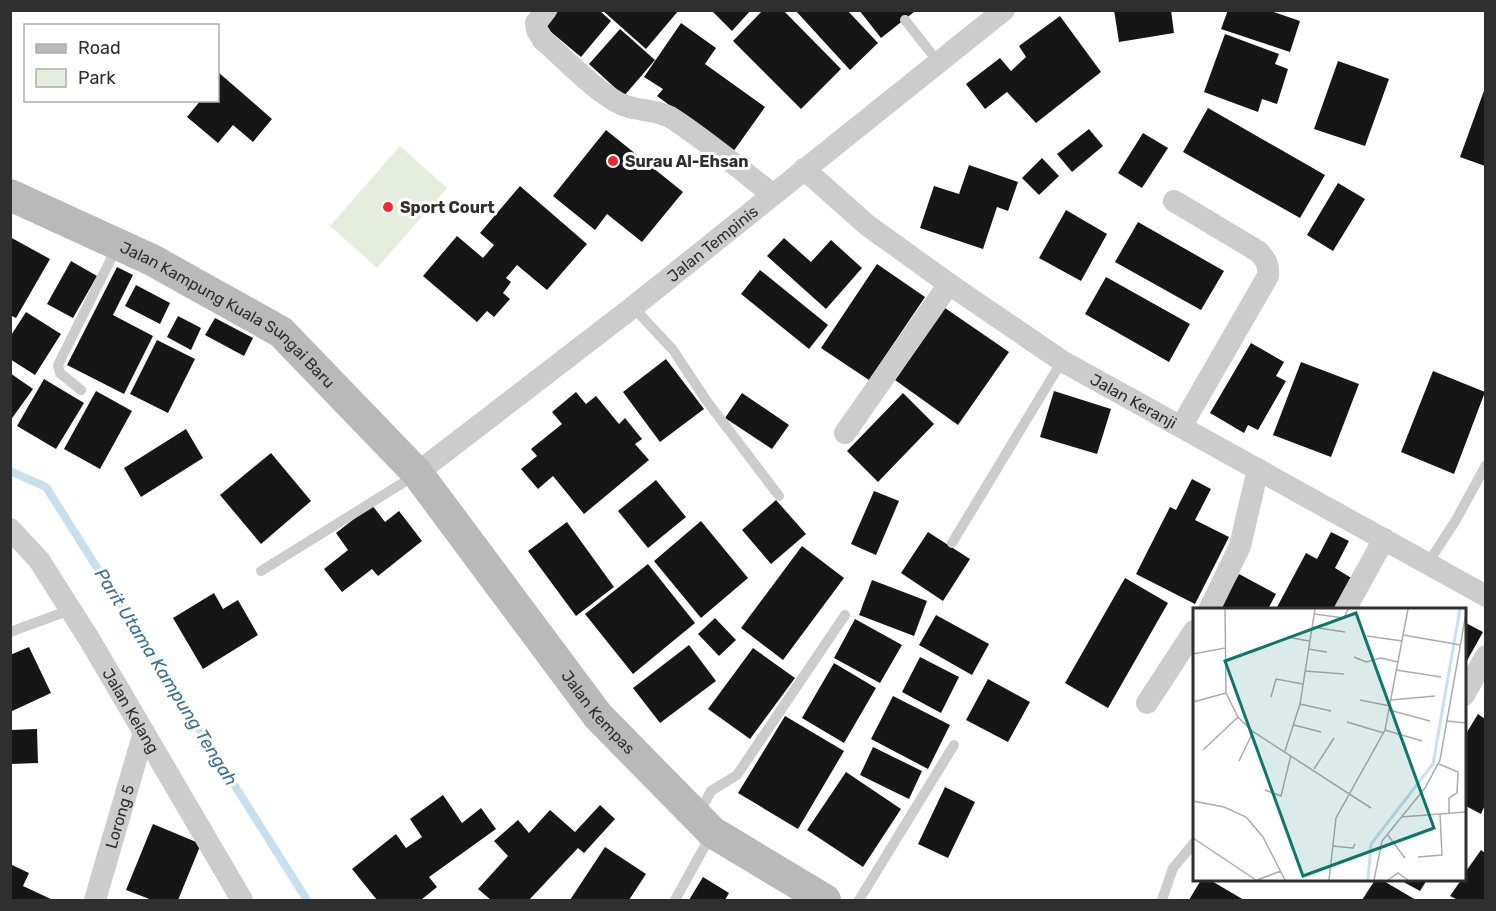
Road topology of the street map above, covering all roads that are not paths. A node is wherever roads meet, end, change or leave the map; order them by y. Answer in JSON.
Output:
{"nodes":[{"id":1,"x":546,"y":10,"type":"edge"},
{"id":2,"x":998,"y":12,"type":"edge"},
{"id":3,"x":905,"y":20,"type":"dead end"},
{"id":4,"x":939,"y":63,"type":"junction"},
{"id":5,"x":804,"y":170,"type":"junction"},
{"id":6,"x":10,"y":195,"type":"edge"},
{"id":7,"x":773,"y":195,"type":"junction"},
{"id":8,"x":1174,"y":201,"type":"dead end"},
{"id":9,"x":119,"y":244,"type":"junction"},
{"id":10,"x":949,"y":285,"type":"junction"},
{"id":11,"x":633,"y":307,"type":"junction"},
{"id":12,"x":1062,"y":361,"type":"junction"},
{"id":13,"x":81,"y":390,"type":"dead end"},
{"id":14,"x":1181,"y":427,"type":"junction"},
{"id":15,"x":845,"y":433,"type":"dead end"},
{"id":16,"x":1485,"y":465,"type":"edge"},
{"id":17,"x":1258,"y":470,"type":"junction"},
{"id":18,"x":417,"y":473,"type":"junction"},
{"id":19,"x":778,"y":496,"type":"dead end"},
{"id":20,"x":10,"y":529,"type":"edge"},
{"id":21,"x":1384,"y":538,"type":"junction"},
{"id":22,"x":952,"y":543,"type":"dead end"},
{"id":23,"x":1428,"y":562,"type":"junction"},
{"id":24,"x":261,"y":571,"type":"dead end"},
{"id":25,"x":1485,"y":596,"type":"edge"},
{"id":26,"x":1209,"y":608,"type":"edge"},
{"id":27,"x":1346,"y":608,"type":"edge"},
{"id":28,"x":70,"y":609,"type":"junction"},
{"id":29,"x":845,"y":615,"type":"dead end"},
{"id":30,"x":10,"y":632,"type":"edge"},
{"id":31,"x":1193,"y":633,"type":"edge"},
{"id":32,"x":1485,"y":657,"type":"edge"},
{"id":33,"x":1466,"y":691,"type":"edge"},
{"id":34,"x":1147,"y":703,"type":"dead end"},
{"id":35,"x":144,"y":732,"type":"junction"},
{"id":36,"x":954,"y":745,"type":"dead end"},
{"id":37,"x":705,"y":824,"type":"junction"},
{"id":38,"x":1193,"y":844,"type":"edge"},
{"id":39,"x":95,"y":900,"type":"edge"},
{"id":40,"x":242,"y":900,"type":"edge"},
{"id":41,"x":675,"y":900,"type":"edge"},
{"id":42,"x":824,"y":900,"type":"edge"},
{"id":43,"x":859,"y":900,"type":"edge"},
{"id":44,"x":1162,"y":900,"type":"edge"}],
"edges":[{"from":1,"to":7,"type":"street"},
{"from":2,"to":4,"type":"street","name":"Jalan Tempinis"},
{"from":3,"to":4,"type":"lane"},
{"from":4,"to":5,"type":"street","name":"Jalan Tempinis"},
{"from":5,"to":7,"type":"street","name":"Jalan Tempinis"},
{"from":5,"to":10,"type":"street","name":"Jalan Keranji"},
{"from":6,"to":9,"type":"street","name":"Jalan Kampung Kuala Sungai Baru"},
{"from":7,"to":11,"type":"street","name":"Jalan Tempinis"},
{"from":8,"to":14,"type":"street"},
{"from":9,"to":13,"type":"lane"},
{"from":9,"to":18,"type":"street","name":"Jalan Kampung Kuala Sungai Baru"},
{"from":10,"to":12,"type":"street","name":"Jalan Keranji"},
{"from":10,"to":15,"type":"street"},
{"from":11,"to":18,"type":"street","name":"Jalan Tempinis"},
{"from":11,"to":19,"type":"lane"},
{"from":12,"to":14,"type":"street","name":"Jalan Keranji"},
{"from":12,"to":22,"type":"lane"},
{"from":14,"to":17,"type":"street","name":"Jalan Keranji"},
{"from":16,"to":23,"type":"lane"},
{"from":17,"to":21,"type":"street","name":"Jalan Keranji"},
{"from":17,"to":26,"type":"street"},
{"from":18,"to":24,"type":"lane"},
{"from":18,"to":37,"type":"street","name":"Jalan Kempas"},
{"from":20,"to":28,"type":"street","name":"Jalan Kelang"},
{"from":21,"to":23,"type":"street","name":"Jalan Keranji"},
{"from":21,"to":27,"type":"street"},
{"from":23,"to":25,"type":"street","name":"Jalan Keranji"},
{"from":28,"to":30,"type":"lane"},
{"from":28,"to":35,"type":"street","name":"Jalan Kelang"},
{"from":29,"to":37,"type":"lane"},
{"from":31,"to":34,"type":"street"},
{"from":32,"to":33,"type":"street"},
{"from":35,"to":39,"type":"street","name":"Lorong 5"},
{"from":35,"to":40,"type":"street","name":"Jalan Kelang"},
{"from":36,"to":43,"type":"lane"},
{"from":37,"to":41,"type":"lane"},
{"from":37,"to":42,"type":"street","name":"Jalan Kempas"},
{"from":38,"to":44,"type":"lane"}]}
